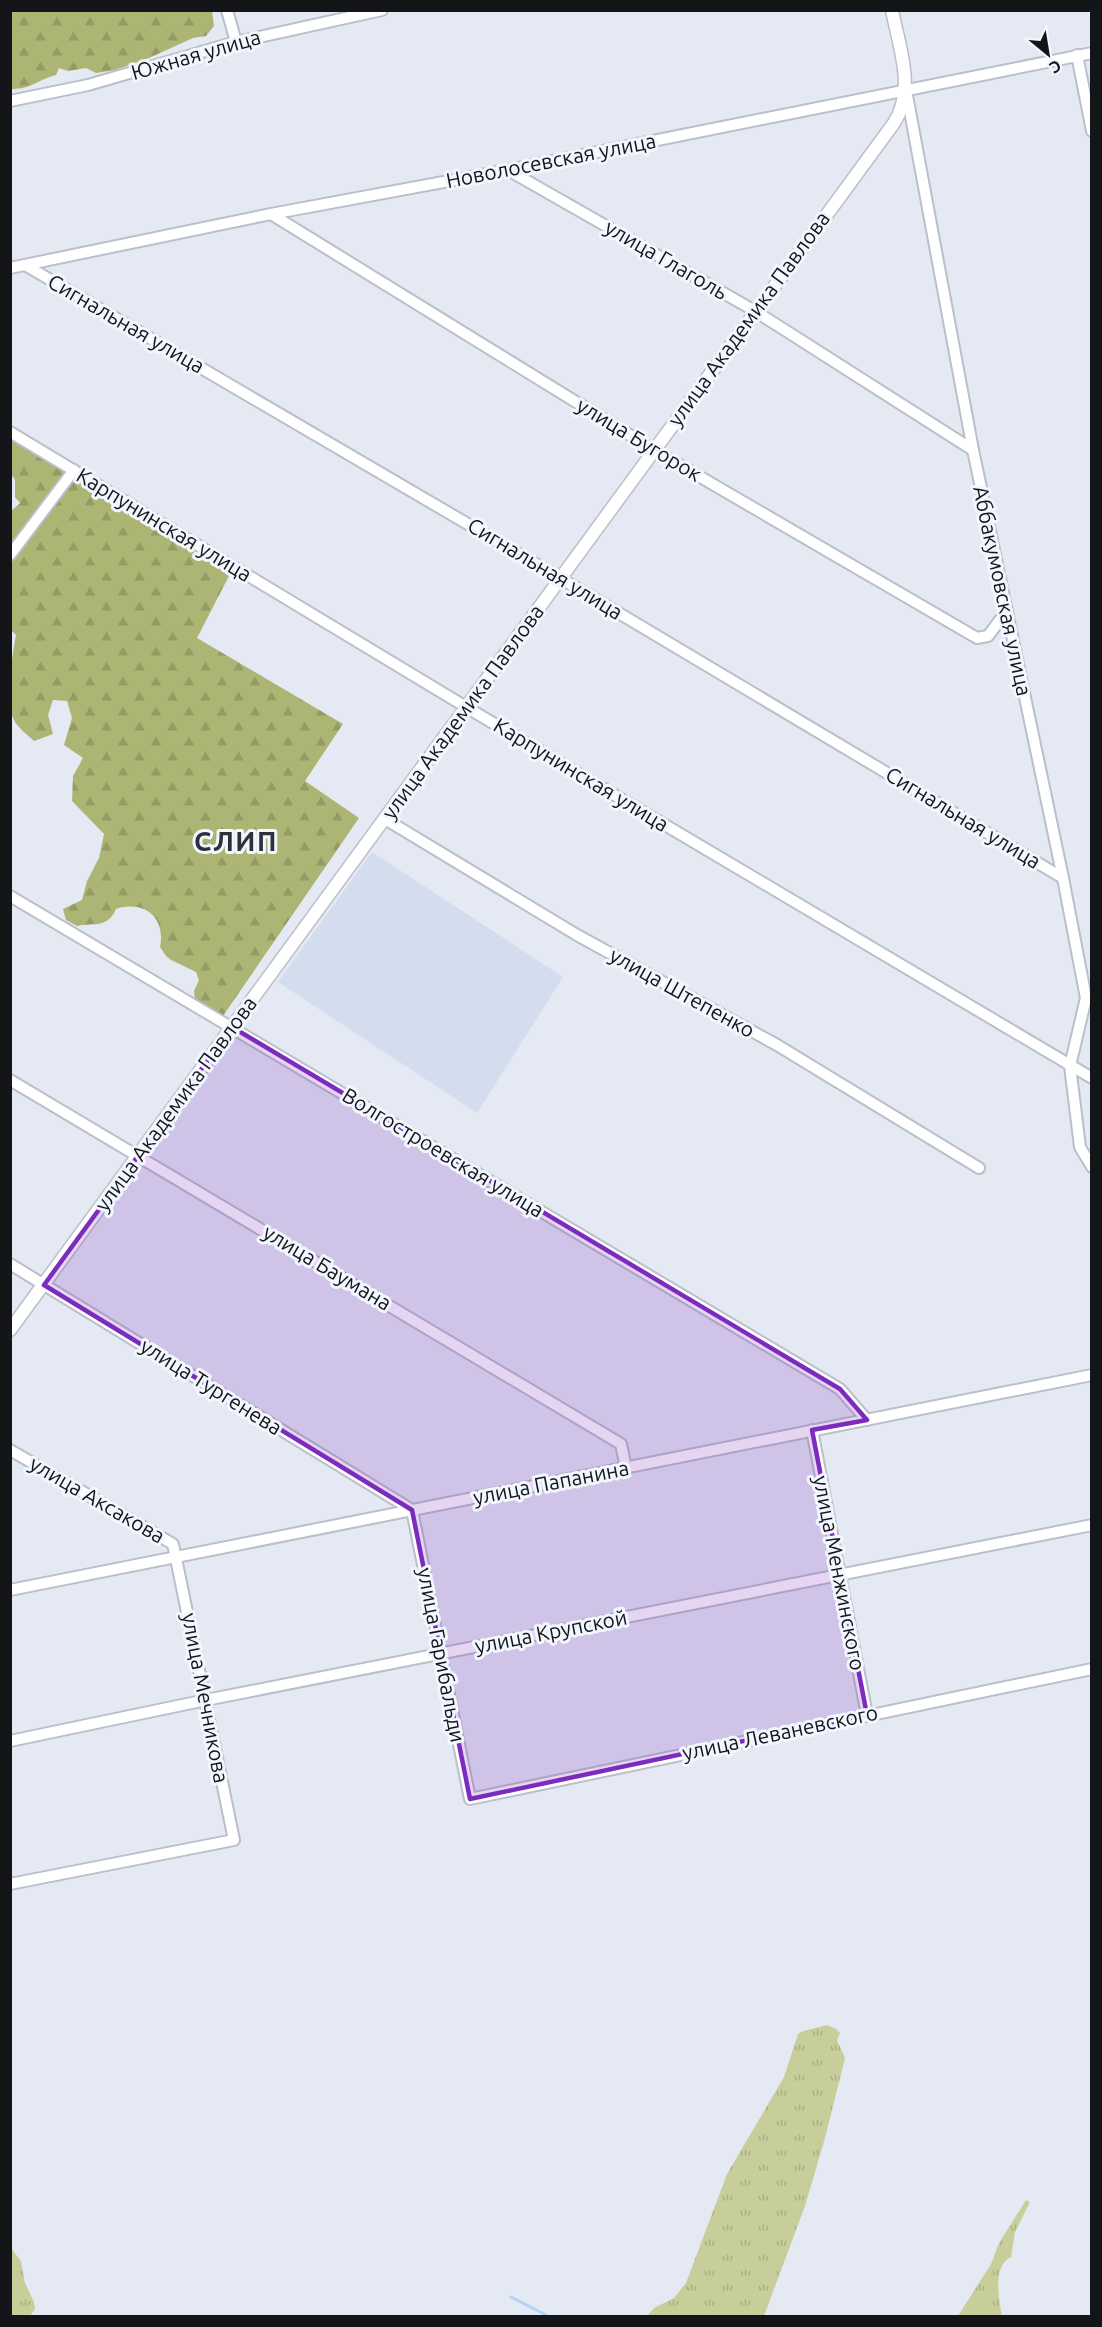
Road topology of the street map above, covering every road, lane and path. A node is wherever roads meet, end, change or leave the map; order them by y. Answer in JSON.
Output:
{"nodes":[{"id":1,"x":227,"y":10,"type":"edge"},
{"id":2,"x":382,"y":10,"type":"edge"},
{"id":3,"x":892,"y":10,"type":"edge"},
{"id":4,"x":236,"y":42,"type":"junction"},
{"id":5,"x":1092,"y":53,"type":"edge"},
{"id":6,"x":1077,"y":55,"type":"junction"},
{"id":7,"x":906,"y":90,"type":"junction"},
{"id":8,"x":10,"y":101,"type":"edge"},
{"id":9,"x":1092,"y":131,"type":"edge"},
{"id":10,"x":508,"y":170,"type":"junction"},
{"id":11,"x":271,"y":214,"type":"junction"},
{"id":12,"x":25,"y":265,"type":"junction"},
{"id":13,"x":10,"y":268,"type":"edge"},
{"id":14,"x":755,"y":311,"type":"junction"},
{"id":15,"x":10,"y":432,"type":"edge"},
{"id":16,"x":654,"y":450,"type":"junction"},
{"id":17,"x":973,"y":450,"type":"junction"},
{"id":18,"x":74,"y":470,"type":"junction"},
{"id":19,"x":10,"y":555,"type":"edge"},
{"id":20,"x":560,"y":578,"type":"junction"},
{"id":21,"x":1006,"y":612,"type":"junction"},
{"id":22,"x":466,"y":707,"type":"junction"},
{"id":23,"x":385,"y":819,"type":"junction"},
{"id":24,"x":1064,"y":878,"type":"junction"},
{"id":25,"x":10,"y":896,"type":"edge"},
{"id":26,"x":232,"y":1027,"type":"junction"},
{"id":27,"x":1070,"y":1066,"type":"junction"},
{"id":28,"x":1092,"y":1078,"type":"edge"},
{"id":29,"x":10,"y":1080,"type":"edge"},
{"id":30,"x":139,"y":1155,"type":"junction"},
{"id":31,"x":1092,"y":1167,"type":"edge"},
{"id":32,"x":979,"y":1168,"type":"dead end"},
{"id":33,"x":10,"y":1264,"type":"edge"},
{"id":34,"x":44,"y":1285,"type":"junction"},
{"id":35,"x":10,"y":1330,"type":"edge"},
{"id":36,"x":1092,"y":1375,"type":"edge"},
{"id":37,"x":867,"y":1420,"type":"junction"},
{"id":38,"x":812,"y":1430,"type":"junction"},
{"id":39,"x":10,"y":1450,"type":"edge"},
{"id":40,"x":626,"y":1468,"type":"junction"},
{"id":41,"x":412,"y":1510,"type":"junction"},
{"id":42,"x":1092,"y":1525,"type":"edge"},
{"id":43,"x":177,"y":1557,"type":"junction"},
{"id":44,"x":840,"y":1574,"type":"junction"},
{"id":45,"x":10,"y":1590,"type":"edge"},
{"id":46,"x":441,"y":1653,"type":"junction"},
{"id":47,"x":1092,"y":1669,"type":"edge"},
{"id":48,"x":206,"y":1700,"type":"junction"},
{"id":49,"x":867,"y":1715,"type":"junction"},
{"id":50,"x":10,"y":1741,"type":"edge"},
{"id":51,"x":470,"y":1799,"type":"joint"},
{"id":52,"x":10,"y":1884,"type":"edge"}],
"edges":[{"from":1,"to":4,"type":"street"},
{"from":2,"to":4,"type":"street","name":"Южная улица"},
{"from":3,"to":7,"type":"street","name":"Аббакумовская улица"},
{"from":4,"to":8,"type":"street","name":"Южная улица"},
{"from":5,"to":6,"type":"street","name":"Новолосевская улица"},
{"from":6,"to":7,"type":"street","name":"Новолосевская улица"},
{"from":6,"to":9,"type":"street"},
{"from":7,"to":10,"type":"street","name":"Новолосевская улица"},
{"from":7,"to":14,"type":"street","name":"улица Академика Павлова"},
{"from":7,"to":17,"type":"street","name":"Аббакумовская улица"},
{"from":10,"to":11,"type":"street","name":"Новолосевская улица"},
{"from":10,"to":14,"type":"street","name":"улица Глаголь"},
{"from":11,"to":12,"type":"street","name":"Новолосевская улица"},
{"from":11,"to":16,"type":"street","name":"улица Бугорок"},
{"from":12,"to":13,"type":"street","name":"Новолосевская улица"},
{"from":12,"to":20,"type":"street","name":"Сигнальная улица"},
{"from":14,"to":16,"type":"street","name":"улица Академика Павлова"},
{"from":14,"to":17,"type":"street","name":"улица Глаголь"},
{"from":15,"to":18,"type":"street","name":"Карпунинская улица"},
{"from":16,"to":20,"type":"street","name":"улица Академика Павлова"},
{"from":16,"to":21,"type":"street","name":"улица Бугорок"},
{"from":17,"to":21,"type":"street","name":"Аббакумовская улица"},
{"from":18,"to":19,"type":"street"},
{"from":18,"to":22,"type":"street","name":"Карпунинская улица"},
{"from":20,"to":22,"type":"street","name":"улица Академика Павлова"},
{"from":20,"to":24,"type":"street","name":"Сигнальная улица"},
{"from":21,"to":24,"type":"street","name":"Аббакумовская улица"},
{"from":22,"to":23,"type":"street","name":"улица Академика Павлова"},
{"from":22,"to":27,"type":"street","name":"Карпунинская улица"},
{"from":23,"to":26,"type":"street","name":"улица Академика Павлова"},
{"from":23,"to":32,"type":"street","name":"улица Штепенко"},
{"from":24,"to":27,"type":"street","name":"Аббакумовская улица"},
{"from":25,"to":26,"type":"street","name":"Волгостроевская улица"},
{"from":26,"to":30,"type":"street","name":"улица Академика Павлова"},
{"from":26,"to":37,"type":"street","name":"Волгостроевская улица"},
{"from":27,"to":28,"type":"street","name":"Карпунинская улица"},
{"from":27,"to":31,"type":"street","name":"Аббакумовская улица"},
{"from":29,"to":30,"type":"street","name":"улица Баумана"},
{"from":30,"to":34,"type":"street","name":"улица Академика Павлова"},
{"from":30,"to":40,"type":"street","name":"улица Баумана"},
{"from":33,"to":34,"type":"street","name":"улица Тургенева"},
{"from":34,"to":35,"type":"street","name":"улица Академика Павлова"},
{"from":34,"to":41,"type":"street","name":"улица Тургенева"},
{"from":36,"to":37,"type":"street","name":"улица Папанина"},
{"from":37,"to":38,"type":"street","name":"улица Папанина"},
{"from":38,"to":40,"type":"street","name":"улица Папанина"},
{"from":38,"to":44,"type":"street","name":"улица Менжинского"},
{"from":39,"to":43,"type":"street","name":"улица Аксакова"},
{"from":40,"to":41,"type":"street","name":"улица Папанина"},
{"from":41,"to":43,"type":"street","name":"улица Папанина"},
{"from":41,"to":46,"type":"street","name":"улица Гарибальди"},
{"from":42,"to":44,"type":"street","name":"улица Крупской"},
{"from":43,"to":45,"type":"street","name":"улица Папанина"},
{"from":43,"to":48,"type":"street","name":"улица Мечникова"},
{"from":44,"to":46,"type":"street","name":"улица Крупской"},
{"from":44,"to":49,"type":"street","name":"улица Менжинского"},
{"from":46,"to":48,"type":"street","name":"улица Крупской"},
{"from":46,"to":51,"type":"street","name":"улица Гарибальди"},
{"from":47,"to":49,"type":"street","name":"улица Леваневского"},
{"from":48,"to":50,"type":"street","name":"улица Крупской"},
{"from":48,"to":52,"type":"street","name":"улица Мечникова"},
{"from":49,"to":51,"type":"street","name":"улица Леваневского"}]}
